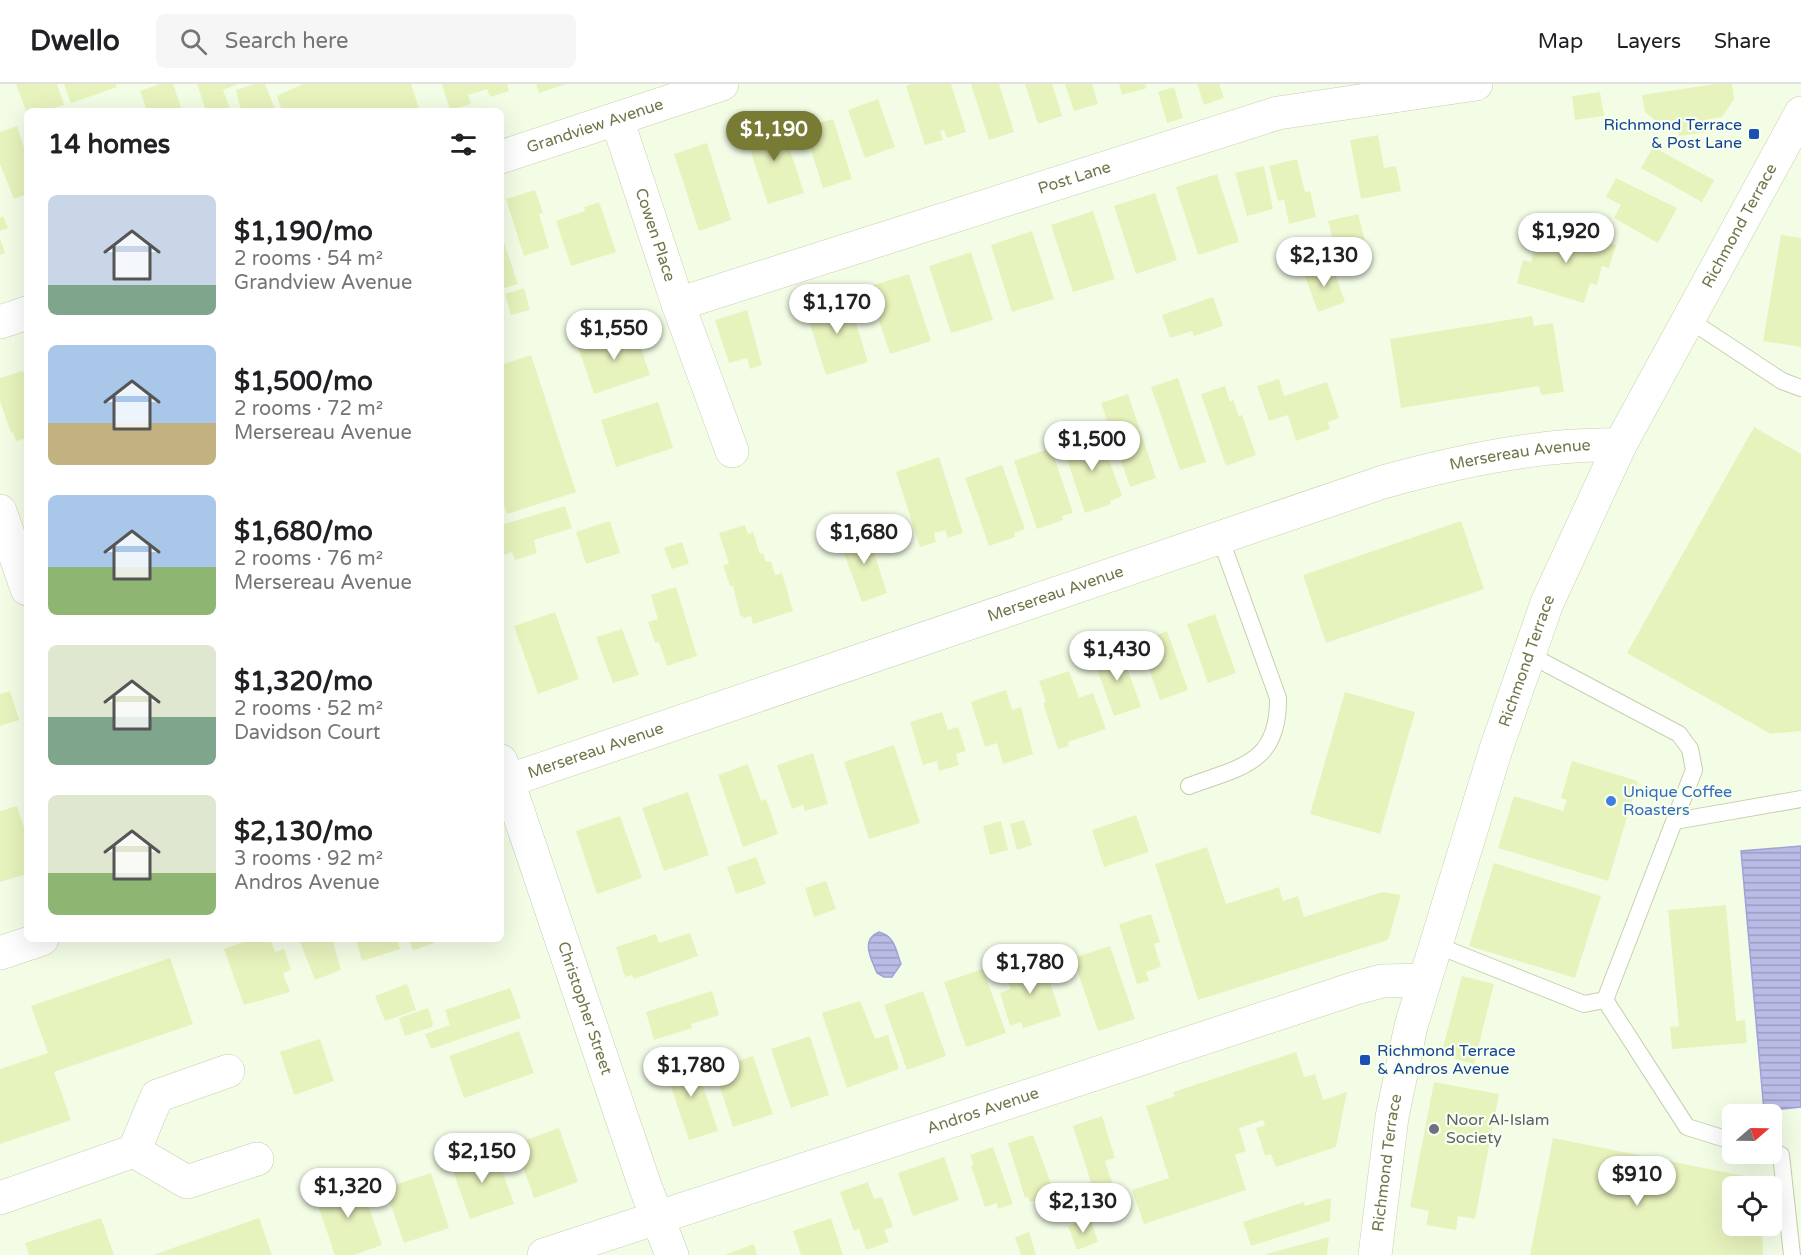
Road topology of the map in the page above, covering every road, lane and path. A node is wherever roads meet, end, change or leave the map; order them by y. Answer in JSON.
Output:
{"nodes":[{"id":1,"x":722,"y":84,"type":"edge"},
{"id":2,"x":1476,"y":84,"type":"edge"},
{"id":3,"x":1801,"y":113,"type":"edge"},
{"id":4,"x":617,"y":119,"type":"junction"},
{"id":5,"x":504,"y":156,"type":"edge"},
{"id":6,"x":678,"y":304,"type":"junction"},
{"id":7,"x":24,"y":314,"type":"edge"},
{"id":8,"x":1688,"y":319,"type":"junction"},
{"id":9,"x":0,"y":322,"type":"edge"},
{"id":10,"x":1801,"y":388,"type":"edge"},
{"id":11,"x":1620,"y":445,"type":"junction"},
{"id":12,"x":732,"y":451,"type":"dead end"},
{"id":13,"x":0,"y":511,"type":"edge"},
{"id":14,"x":1221,"y":540,"type":"junction"},
{"id":15,"x":24,"y":580,"type":"edge"},
{"id":16,"x":1528,"y":654,"type":"junction"},
{"id":17,"x":504,"y":775,"type":"edge"},
{"id":18,"x":504,"y":778,"type":"edge"},
{"id":19,"x":1189,"y":786,"type":"dead end"},
{"id":20,"x":1801,"y":799,"type":"edge"},
{"id":21,"x":1675,"y":821,"type":"junction"},
{"id":22,"x":33,"y":942,"type":"edge"},
{"id":23,"x":1436,"y":945,"type":"junction"},
{"id":24,"x":0,"y":953,"type":"edge"},
{"id":25,"x":1425,"y":980,"type":"junction"},
{"id":26,"x":1605,"y":1000,"type":"junction"},
{"id":27,"x":228,"y":1071,"type":"dead end"},
{"id":28,"x":1722,"y":1138,"type":"edge"},
{"id":29,"x":134,"y":1151,"type":"junction"},
{"id":30,"x":257,"y":1159,"type":"dead end"},
{"id":31,"x":1782,"y":1164,"type":"edge"},
{"id":32,"x":0,"y":1198,"type":"edge"},
{"id":33,"x":656,"y":1217,"type":"junction"},
{"id":34,"x":544,"y":1255,"type":"edge"},
{"id":35,"x":672,"y":1255,"type":"edge"},
{"id":36,"x":1375,"y":1255,"type":"edge"},
{"id":37,"x":1792,"y":1255,"type":"edge"}],
"edges":[{"from":1,"to":4,"type":"street","name":"Grandview Avenue"},
{"from":2,"to":6,"type":"street","name":"Post Lane"},
{"from":3,"to":8,"type":"street","name":"Richmond Terrace"},
{"from":4,"to":5,"type":"street","name":"Grandview Avenue"},
{"from":4,"to":6,"type":"street","name":"Cowen Place"},
{"from":6,"to":12,"type":"street","name":"Cowen Place"},
{"from":7,"to":9,"type":"street"},
{"from":8,"to":10,"type":"lane"},
{"from":8,"to":11,"type":"street","name":"Richmond Terrace"},
{"from":11,"to":14,"type":"street","name":"Mersereau Avenue"},
{"from":11,"to":16,"type":"street","name":"Richmond Terrace"},
{"from":13,"to":15,"type":"street"},
{"from":14,"to":17,"type":"street","name":"Mersereau Avenue"},
{"from":14,"to":19,"type":"lane"},
{"from":16,"to":21,"type":"lane"},
{"from":16,"to":23,"type":"street","name":"Richmond Terrace"},
{"from":18,"to":33,"type":"street","name":"Christopher Street"},
{"from":20,"to":21,"type":"lane"},
{"from":21,"to":26,"type":"lane"},
{"from":22,"to":24,"type":"street"},
{"from":23,"to":25,"type":"street","name":"Richmond Terrace"},
{"from":23,"to":26,"type":"lane"},
{"from":25,"to":33,"type":"street","name":"Andros Avenue"},
{"from":25,"to":36,"type":"street","name":"Richmond Terrace"},
{"from":26,"to":28,"type":"lane"},
{"from":27,"to":29,"type":"street"},
{"from":29,"to":30,"type":"street"},
{"from":29,"to":32,"type":"street"},
{"from":31,"to":37,"type":"lane"},
{"from":33,"to":34,"type":"street","name":"Andros Avenue"},
{"from":33,"to":35,"type":"street","name":"Christopher Street"}]}
